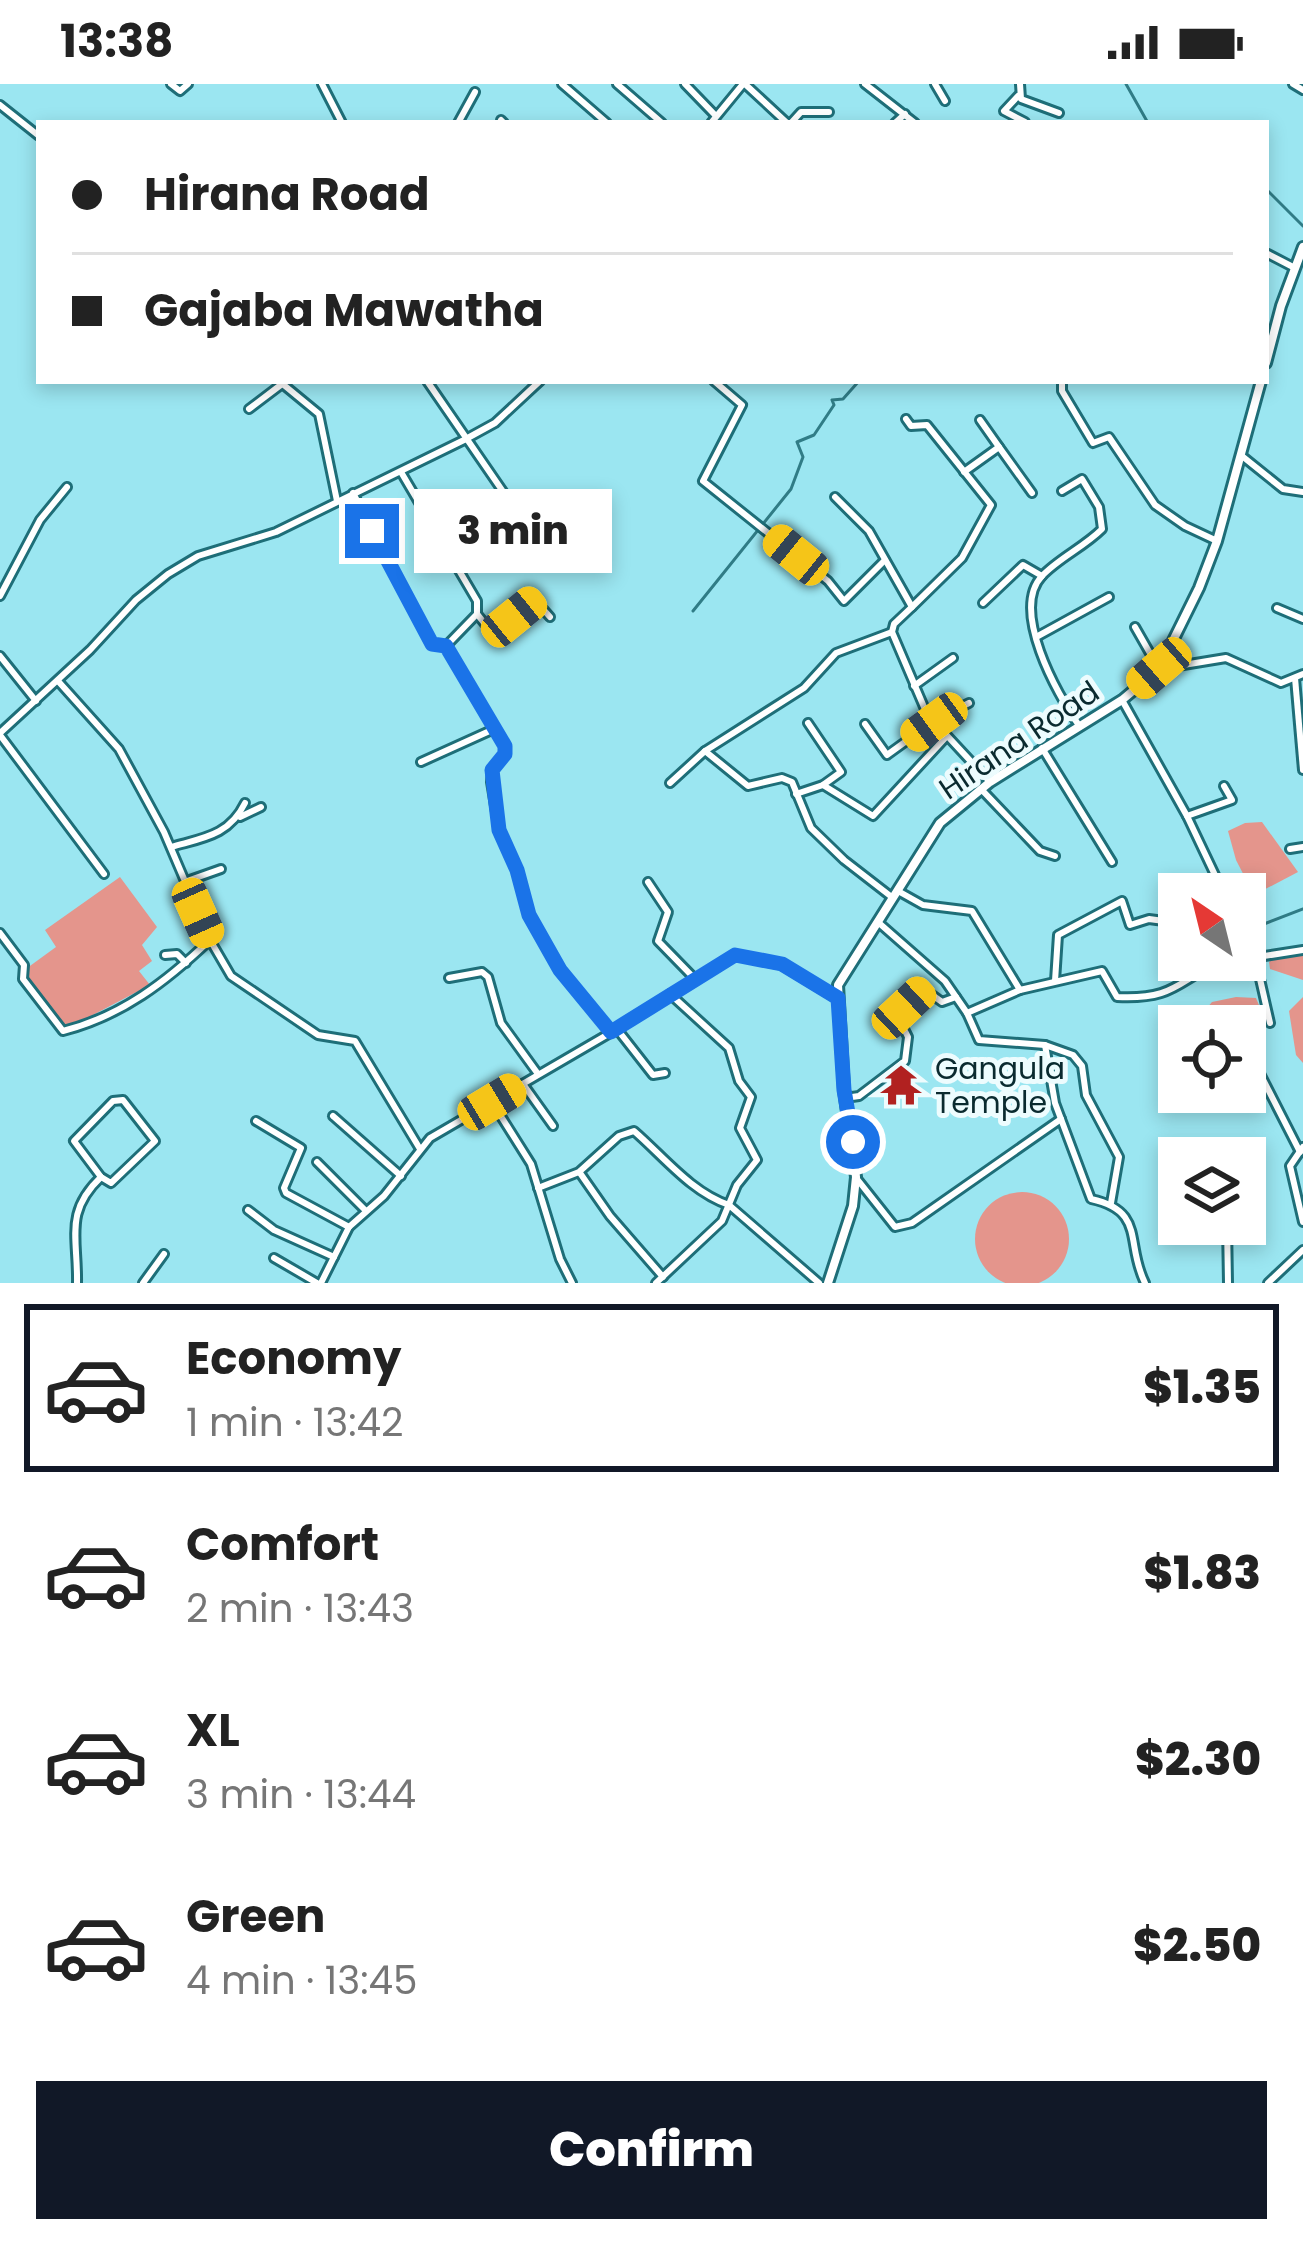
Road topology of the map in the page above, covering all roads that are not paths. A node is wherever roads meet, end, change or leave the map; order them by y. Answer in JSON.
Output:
{"nodes":[{"id":1,"x":171,"y":84,"type":"edge"},
{"id":2,"x":188,"y":84,"type":"edge"},
{"id":3,"x":322,"y":84,"type":"edge"},
{"id":4,"x":562,"y":84,"type":"edge"},
{"id":5,"x":617,"y":84,"type":"edge"},
{"id":6,"x":686,"y":84,"type":"edge"},
{"id":7,"x":744,"y":84,"type":"edge"},
{"id":8,"x":865,"y":84,"type":"edge"},
{"id":9,"x":934,"y":84,"type":"edge"},
{"id":10,"x":1020,"y":84,"type":"edge"},
{"id":11,"x":1293,"y":84,"type":"edge"},
{"id":12,"x":1303,"y":90,"type":"edge"},
{"id":13,"x":475,"y":92,"type":"dead end"},
{"id":14,"x":1018,"y":96,"type":"junction"},
{"id":15,"x":945,"y":101,"type":"dead end"},
{"id":16,"x":0,"y":105,"type":"edge"},
{"id":17,"x":829,"y":112,"type":"dead end"},
{"id":18,"x":1058,"y":113,"type":"dead end"},
{"id":19,"x":905,"y":114,"type":"junction"},
{"id":20,"x":713,"y":119,"type":"edge"},
{"id":21,"x":340,"y":120,"type":"edge"},
{"id":22,"x":460,"y":120,"type":"edge"},
{"id":23,"x":604,"y":120,"type":"edge"},
{"id":24,"x":659,"y":120,"type":"edge"},
{"id":25,"x":786,"y":120,"type":"edge"},
{"id":26,"x":792,"y":120,"type":"edge"},
{"id":27,"x":898,"y":120,"type":"edge"},
{"id":28,"x":912,"y":120,"type":"edge"},
{"id":29,"x":1021,"y":120,"type":"edge"},
{"id":30,"x":36,"y":134,"type":"edge"},
{"id":31,"x":1303,"y":248,"type":"edge"},
{"id":32,"x":1269,"y":255,"type":"edge"},
{"id":33,"x":1295,"y":268,"type":"junction"},
{"id":34,"x":1269,"y":353,"type":"edge"},
{"id":35,"x":279,"y":384,"type":"edge"},
{"id":36,"x":281,"y":384,"type":"edge"},
{"id":37,"x":429,"y":384,"type":"edge"},
{"id":38,"x":537,"y":384,"type":"edge"},
{"id":39,"x":718,"y":384,"type":"edge"},
{"id":40,"x":1062,"y":384,"type":"edge"},
{"id":41,"x":1261,"y":384,"type":"edge"},
{"id":42,"x":249,"y":409,"type":"dead end"},
{"id":43,"x":906,"y":419,"type":"dead end"},
{"id":44,"x":980,"y":420,"type":"dead end"},
{"id":45,"x":464,"y":440,"type":"junction"},
{"id":46,"x":999,"y":447,"type":"junction"},
{"id":47,"x":1242,"y":456,"type":"junction"},
{"id":48,"x":400,"y":471,"type":"junction"},
{"id":49,"x":964,"y":472,"type":"junction"},
{"id":50,"x":68,"y":487,"type":"dead end"},
{"id":51,"x":1062,"y":491,"type":"dead end"},
{"id":52,"x":1303,"y":492,"type":"edge"},
{"id":53,"x":352,"y":493,"type":"junction"},
{"id":54,"x":1032,"y":493,"type":"dead end"},
{"id":55,"x":836,"y":497,"type":"dead end"},
{"id":56,"x":337,"y":501,"type":"junction"},
{"id":57,"x":1217,"y":541,"type":"junction"},
{"id":58,"x":569,"y":559,"type":"dead end"},
{"id":59,"x":885,"y":560,"type":"junction"},
{"id":60,"x":1042,"y":576,"type":"junction"},
{"id":61,"x":0,"y":596,"type":"edge"},
{"id":62,"x":1109,"y":597,"type":"dead end"},
{"id":63,"x":983,"y":603,"type":"dead end"},
{"id":64,"x":912,"y":607,"type":"junction"},
{"id":65,"x":1277,"y":608,"type":"dead end"},
{"id":66,"x":478,"y":614,"type":"junction"},
{"id":67,"x":550,"y":617,"type":"dead end"},
{"id":68,"x":1303,"y":620,"type":"edge"},
{"id":69,"x":1135,"y":627,"type":"dead end"},
{"id":70,"x":892,"y":632,"type":"junction"},
{"id":71,"x":1038,"y":637,"type":"junction"},
{"id":72,"x":446,"y":646,"type":"junction"},
{"id":73,"x":0,"y":656,"type":"edge"},
{"id":74,"x":952,"y":658,"type":"dead end"},
{"id":75,"x":1159,"y":668,"type":"junction"},
{"id":76,"x":1299,"y":676,"type":"edge"},
{"id":77,"x":58,"y":681,"type":"junction"},
{"id":78,"x":914,"y":686,"type":"junction"},
{"id":79,"x":1122,"y":700,"type":"junction"},
{"id":80,"x":36,"y":701,"type":"junction"},
{"id":81,"x":969,"y":703,"type":"dead end"},
{"id":82,"x":934,"y":722,"type":"junction"},
{"id":83,"x":808,"y":723,"type":"dead end"},
{"id":84,"x":865,"y":724,"type":"dead end"},
{"id":85,"x":1078,"y":724,"type":"junction"},
{"id":86,"x":495,"y":729,"type":"junction"},
{"id":87,"x":1301,"y":733,"type":"edge"},
{"id":88,"x":0,"y":734,"type":"edge"},
{"id":89,"x":947,"y":736,"type":"junction"},
{"id":90,"x":1042,"y":748,"type":"junction"},
{"id":91,"x":705,"y":751,"type":"junction"},
{"id":92,"x":421,"y":761,"type":"dead end"},
{"id":93,"x":1303,"y":770,"type":"edge"},
{"id":94,"x":990,"y":782,"type":"junction"},
{"id":95,"x":670,"y":783,"type":"dead end"},
{"id":96,"x":824,"y":785,"type":"junction"},
{"id":97,"x":1224,"y":786,"type":"dead end"},
{"id":98,"x":981,"y":789,"type":"junction"},
{"id":99,"x":796,"y":794,"type":"junction"},
{"id":100,"x":245,"y":803,"type":"dead end"},
{"id":101,"x":261,"y":808,"type":"dead end"},
{"id":102,"x":1187,"y":816,"type":"junction"},
{"id":103,"x":237,"y":818,"type":"junction"},
{"id":104,"x":1303,"y":847,"type":"edge"},
{"id":105,"x":171,"y":848,"type":"junction"},
{"id":106,"x":1290,"y":849,"type":"dead end"},
{"id":107,"x":1055,"y":856,"type":"dead end"},
{"id":108,"x":1112,"y":862,"type":"dead end"},
{"id":109,"x":221,"y":869,"type":"dead end"},
{"id":110,"x":1215,"y":873,"type":"edge"},
{"id":111,"x":104,"y":874,"type":"dead end"},
{"id":112,"x":187,"y":881,"type":"junction"},
{"id":113,"x":648,"y":882,"type":"dead end"},
{"id":114,"x":896,"y":894,"type":"junction"},
{"id":115,"x":876,"y":920,"type":"junction"},
{"id":116,"x":1158,"y":920,"type":"edge"},
{"id":117,"x":0,"y":933,"type":"edge"},
{"id":118,"x":210,"y":940,"type":"junction"},
{"id":119,"x":1303,"y":950,"type":"edge"},
{"id":120,"x":165,"y":956,"type":"dead end"},
{"id":121,"x":1266,"y":956,"type":"edge"},
{"id":122,"x":186,"y":963,"type":"junction"},
{"id":123,"x":449,"y":978,"type":"dead end"},
{"id":124,"x":694,"y":978,"type":"junction"},
{"id":125,"x":1055,"y":981,"type":"junction"},
{"id":126,"x":1184,"y":981,"type":"edge"},
{"id":127,"x":1261,"y":981,"type":"edge"},
{"id":128,"x":1020,"y":990,"type":"junction"},
{"id":129,"x":670,"y":994,"type":"junction"},
{"id":130,"x":956,"y":997,"type":"junction"},
{"id":131,"x":838,"y":998,"type":"junction"},
{"id":132,"x":967,"y":1013,"type":"junction"},
{"id":133,"x":1270,"y":1022,"type":"dead end"},
{"id":134,"x":614,"y":1031,"type":"junction"},
{"id":135,"x":1046,"y":1046,"type":"junction"},
{"id":136,"x":665,"y":1073,"type":"dead end"},
{"id":137,"x":538,"y":1074,"type":"junction"},
{"id":138,"x":523,"y":1084,"type":"junction"},
{"id":139,"x":1266,"y":1084,"type":"edge"},
{"id":140,"x":845,"y":1098,"type":"junction"},
{"id":141,"x":492,"y":1102,"type":"junction"},
{"id":142,"x":333,"y":1116,"type":"dead end"},
{"id":143,"x":1061,"y":1119,"type":"junction"},
{"id":144,"x":256,"y":1121,"type":"dead end"},
{"id":145,"x":553,"y":1126,"type":"dead end"},
{"id":146,"x":420,"y":1149,"type":"junction"},
{"id":147,"x":1301,"y":1150,"type":"edge"},
{"id":148,"x":316,"y":1162,"type":"dead end"},
{"id":149,"x":579,"y":1172,"type":"junction"},
{"id":150,"x":401,"y":1176,"type":"junction"},
{"id":151,"x":101,"y":1177,"type":"junction"},
{"id":152,"x":856,"y":1178,"type":"junction"},
{"id":153,"x":538,"y":1188,"type":"junction"},
{"id":154,"x":1112,"y":1204,"type":"junction"},
{"id":155,"x":729,"y":1205,"type":"junction"},
{"id":156,"x":248,"y":1210,"type":"dead end"},
{"id":157,"x":366,"y":1210,"type":"junction"},
{"id":158,"x":1303,"y":1222,"type":"edge"},
{"id":159,"x":349,"y":1227,"type":"junction"},
{"id":160,"x":1228,"y":1245,"type":"edge"},
{"id":161,"x":1303,"y":1250,"type":"edge"},
{"id":162,"x":164,"y":1255,"type":"dead end"},
{"id":163,"x":335,"y":1257,"type":"junction"},
{"id":164,"x":274,"y":1258,"type":"dead end"},
{"id":165,"x":660,"y":1280,"type":"edge"},
{"id":166,"x":1271,"y":1281,"type":"edge"},
{"id":167,"x":77,"y":1283,"type":"edge"},
{"id":168,"x":143,"y":1283,"type":"edge"},
{"id":169,"x":319,"y":1283,"type":"edge"},
{"id":170,"x":572,"y":1283,"type":"edge"},
{"id":171,"x":824,"y":1283,"type":"edge"},
{"id":172,"x":1145,"y":1283,"type":"edge"},
{"id":173,"x":1228,"y":1283,"type":"edge"},
{"id":174,"x":1284,"y":1283,"type":"edge"}],
"edges":[{"from":1,"to":2,"type":"street"},
{"from":3,"to":21,"type":"street"},
{"from":4,"to":23,"type":"street"},
{"from":5,"to":24,"type":"street"},
{"from":6,"to":20,"type":"street"},
{"from":7,"to":20,"type":"street"},
{"from":7,"to":25,"type":"street"},
{"from":8,"to":19,"type":"street"},
{"from":9,"to":15,"type":"street"},
{"from":10,"to":14,"type":"street"},
{"from":11,"to":12,"type":"street"},
{"from":13,"to":22,"type":"street"},
{"from":14,"to":18,"type":"street"},
{"from":14,"to":29,"type":"street"},
{"from":16,"to":30,"type":"street"},
{"from":17,"to":26,"type":"street"},
{"from":19,"to":27,"type":"street"},
{"from":19,"to":28,"type":"street"},
{"from":31,"to":33,"type":"street"},
{"from":32,"to":33,"type":"street"},
{"from":33,"to":34,"type":"street"},
{"from":35,"to":42,"type":"street"},
{"from":36,"to":56,"type":"street"},
{"from":37,"to":45,"type":"street"},
{"from":38,"to":45,"type":"street"},
{"from":39,"to":59,"type":"street"},
{"from":40,"to":57,"type":"street"},
{"from":41,"to":47,"type":"street","name":"Hirana Road"},
{"from":43,"to":49,"type":"street"},
{"from":44,"to":46,"type":"street"},
{"from":45,"to":48,"type":"street"},
{"from":45,"to":58,"type":"street"},
{"from":46,"to":49,"type":"street"},
{"from":46,"to":54,"type":"street"},
{"from":47,"to":52,"type":"street"},
{"from":47,"to":57,"type":"street","name":"Hirana Road"},
{"from":48,"to":53,"type":"street"},
{"from":48,"to":66,"type":"street"},
{"from":49,"to":64,"type":"street"},
{"from":50,"to":61,"type":"street"},
{"from":51,"to":60,"type":"street"},
{"from":53,"to":56,"type":"street"},
{"from":53,"to":72,"type":"street"},
{"from":55,"to":59,"type":"street"},
{"from":56,"to":77,"type":"street"},
{"from":57,"to":75,"type":"street","name":"Hirana Road"},
{"from":59,"to":64,"type":"street"},
{"from":60,"to":63,"type":"street"},
{"from":60,"to":71,"type":"street"},
{"from":62,"to":71,"type":"street"},
{"from":64,"to":70,"type":"street"},
{"from":65,"to":68,"type":"street"},
{"from":66,"to":67,"type":"street"},
{"from":66,"to":72,"type":"street"},
{"from":69,"to":75,"type":"street"},
{"from":70,"to":78,"type":"street"},
{"from":70,"to":91,"type":"street"},
{"from":71,"to":85,"type":"street"},
{"from":72,"to":86,"type":"street"},
{"from":73,"to":80,"type":"street"},
{"from":74,"to":78,"type":"street"},
{"from":75,"to":76,"type":"street"},
{"from":75,"to":79,"type":"street","name":"Hirana Road"},
{"from":76,"to":87,"type":"street"},
{"from":77,"to":80,"type":"street"},
{"from":77,"to":105,"type":"street"},
{"from":78,"to":82,"type":"street"},
{"from":79,"to":85,"type":"street","name":"Hirana Road"},
{"from":79,"to":102,"type":"street"},
{"from":80,"to":88,"type":"street"},
{"from":81,"to":82,"type":"street"},
{"from":82,"to":84,"type":"street"},
{"from":82,"to":89,"type":"street"},
{"from":83,"to":96,"type":"street"},
{"from":85,"to":90,"type":"street","name":"Hirana Road"},
{"from":86,"to":92,"type":"street"},
{"from":86,"to":134,"type":"street"},
{"from":87,"to":93,"type":"street"},
{"from":88,"to":111,"type":"street"},
{"from":89,"to":94,"type":"street"},
{"from":89,"to":96,"type":"street"},
{"from":90,"to":94,"type":"street","name":"Hirana Road"},
{"from":90,"to":108,"type":"street"},
{"from":91,"to":95,"type":"street"},
{"from":91,"to":99,"type":"street"},
{"from":94,"to":98,"type":"street","name":"Hirana Road"},
{"from":96,"to":99,"type":"street"},
{"from":97,"to":102,"type":"street"},
{"from":98,"to":107,"type":"street"},
{"from":98,"to":114,"type":"street","name":"Hirana Road"},
{"from":99,"to":114,"type":"street"},
{"from":100,"to":103,"type":"street"},
{"from":101,"to":103,"type":"street"},
{"from":102,"to":110,"type":"street"},
{"from":103,"to":105,"type":"street"},
{"from":104,"to":106,"type":"street"},
{"from":105,"to":112,"type":"street"},
{"from":109,"to":112,"type":"street"},
{"from":112,"to":118,"type":"street"},
{"from":113,"to":124,"type":"street"},
{"from":114,"to":115,"type":"street","name":"Hirana Road"},
{"from":114,"to":128,"type":"street"},
{"from":115,"to":130,"type":"street"},
{"from":115,"to":131,"type":"street","name":"Hirana Road"},
{"from":116,"to":125,"type":"street"},
{"from":117,"to":122,"type":"street"},
{"from":118,"to":122,"type":"street"},
{"from":118,"to":146,"type":"street"},
{"from":119,"to":121,"type":"street"},
{"from":120,"to":122,"type":"street"},
{"from":123,"to":137,"type":"street"},
{"from":124,"to":129,"type":"street"},
{"from":124,"to":131,"type":"street"},
{"from":125,"to":126,"type":"street"},
{"from":125,"to":128,"type":"street"},
{"from":127,"to":133,"type":"street"},
{"from":128,"to":132,"type":"street"},
{"from":129,"to":134,"type":"street"},
{"from":129,"to":155,"type":"street"},
{"from":130,"to":132,"type":"street"},
{"from":130,"to":140,"type":"street"},
{"from":131,"to":140,"type":"street","name":"Hirana Road"},
{"from":132,"to":135,"type":"street"},
{"from":134,"to":136,"type":"street"},
{"from":134,"to":137,"type":"street"},
{"from":135,"to":143,"type":"street"},
{"from":135,"to":154,"type":"street"},
{"from":137,"to":138,"type":"street"},
{"from":138,"to":141,"type":"street"},
{"from":138,"to":145,"type":"street"},
{"from":139,"to":147,"type":"street"},
{"from":140,"to":152,"type":"street","name":"Hirana Road"},
{"from":141,"to":146,"type":"street"},
{"from":141,"to":153,"type":"street"},
{"from":142,"to":150,"type":"street"},
{"from":143,"to":152,"type":"street"},
{"from":143,"to":154,"type":"street"},
{"from":144,"to":159,"type":"street"},
{"from":146,"to":150,"type":"street"},
{"from":147,"to":158,"type":"street"},
{"from":148,"to":157,"type":"street"},
{"from":149,"to":153,"type":"street"},
{"from":149,"to":155,"type":"street"},
{"from":149,"to":165,"type":"street"},
{"from":150,"to":157,"type":"street"},
{"from":151,"to":151,"type":"street"},
{"from":151,"to":167,"type":"street"},
{"from":152,"to":171,"type":"street","name":"Hirana Road"},
{"from":153,"to":170,"type":"street"},
{"from":154,"to":172,"type":"street"},
{"from":155,"to":165,"type":"street"},
{"from":155,"to":171,"type":"street"},
{"from":156,"to":163,"type":"street"},
{"from":157,"to":159,"type":"street"},
{"from":159,"to":163,"type":"street"},
{"from":160,"to":173,"type":"street"},
{"from":161,"to":166,"type":"street"},
{"from":162,"to":168,"type":"street"},
{"from":163,"to":169,"type":"street"},
{"from":164,"to":169,"type":"street"},
{"from":166,"to":174,"type":"street"}]}
